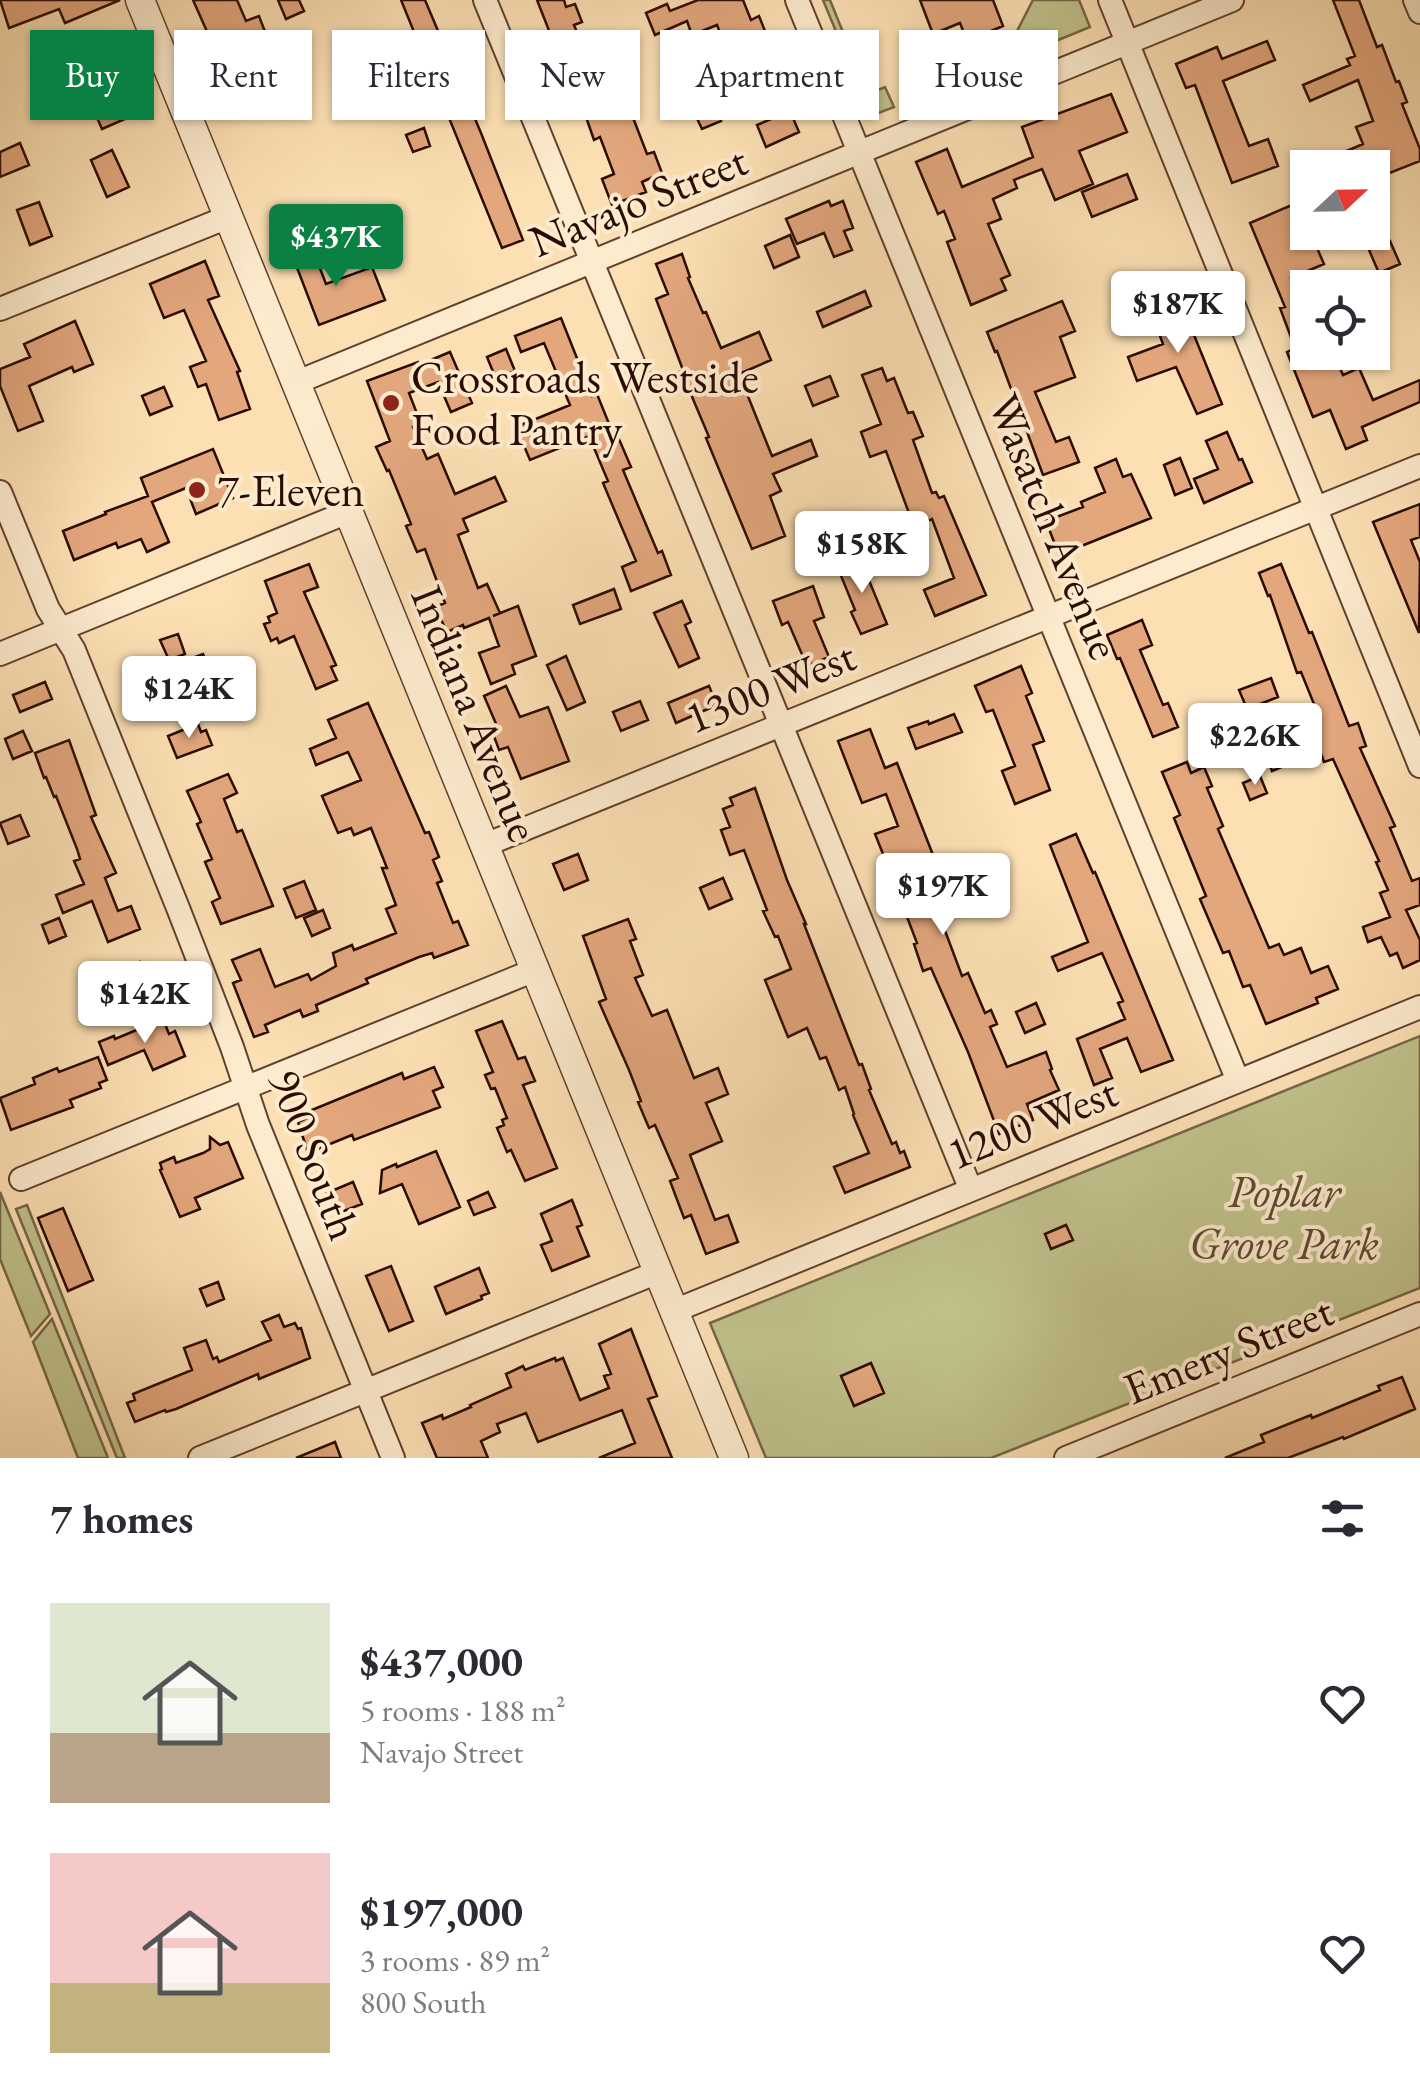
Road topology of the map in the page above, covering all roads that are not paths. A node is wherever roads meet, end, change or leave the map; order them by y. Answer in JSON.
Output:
{"nodes":[{"id":1,"x":140,"y":0,"type":"edge"},
{"id":2,"x":485,"y":0,"type":"edge"},
{"id":3,"x":797,"y":0,"type":"edge"},
{"id":4,"x":1110,"y":0,"type":"edge"},
{"id":5,"x":1232,"y":0,"type":"edge"},
{"id":6,"x":1415,"y":0,"type":"edge"},
{"id":7,"x":1420,"y":12,"type":"edge"},
{"id":8,"x":1128,"y":43,"type":"junction"},
{"id":9,"x":859,"y":152,"type":"junction"},
{"id":10,"x":228,"y":217,"type":"junction"},
{"id":11,"x":592,"y":262,"type":"junction"},
{"id":12,"x":0,"y":309,"type":"edge"},
{"id":13,"x":295,"y":383,"type":"junction"},
{"id":14,"x":1420,"y":466,"type":"edge"},
{"id":15,"x":0,"y":492,"type":"edge"},
{"id":16,"x":1315,"y":508,"type":"junction"},
{"id":17,"x":348,"y":512,"type":"junction"},
{"id":18,"x":1048,"y":616,"type":"junction"},
{"id":19,"x":61,"y":630,"type":"junction"},
{"id":20,"x":0,"y":654,"type":"edge"},
{"id":21,"x":781,"y":725,"type":"junction"},
{"id":22,"x":1420,"y":766,"type":"edge"},
{"id":23,"x":484,"y":845,"type":"junction"},
{"id":24,"x":535,"y":970,"type":"junction"},
{"id":25,"x":1420,"y":1007,"type":"edge"},
{"id":26,"x":1238,"y":1081,"type":"junction"},
{"id":27,"x":245,"y":1088,"type":"junction"},
{"id":28,"x":21,"y":1179,"type":"dead end"},
{"id":29,"x":971,"y":1190,"type":"junction"},
{"id":30,"x":658,"y":1272,"type":"junction"},
{"id":31,"x":674,"y":1311,"type":"junction"},
{"id":32,"x":1420,"y":1314,"type":"edge"},
{"id":33,"x":366,"y":1391,"type":"junction"},
{"id":34,"x":200,"y":1458,"type":"edge"},
{"id":35,"x":393,"y":1458,"type":"edge"},
{"id":36,"x":734,"y":1458,"type":"edge"},
{"id":37,"x":1068,"y":1458,"type":"edge"}],
"edges":[{"from":1,"to":10,"type":"street","name":"Indiana Avenue"},
{"from":2,"to":11,"type":"street"},
{"from":3,"to":9,"type":"street","name":"Wasatch Avenue"},
{"from":4,"to":8,"type":"street"},
{"from":5,"to":8,"type":"street","name":"Navajo Street"},
{"from":6,"to":7,"type":"street"},
{"from":8,"to":9,"type":"street","name":"Navajo Street"},
{"from":8,"to":16,"type":"street"},
{"from":9,"to":11,"type":"street","name":"Navajo Street"},
{"from":9,"to":18,"type":"street","name":"Wasatch Avenue"},
{"from":10,"to":12,"type":"street"},
{"from":10,"to":13,"type":"street","name":"Indiana Avenue"},
{"from":11,"to":13,"type":"street","name":"Navajo Street"},
{"from":11,"to":21,"type":"street"},
{"from":13,"to":17,"type":"street","name":"Indiana Avenue"},
{"from":14,"to":16,"type":"street","name":"1300 West"},
{"from":15,"to":19,"type":"street","name":"900 South"},
{"from":16,"to":18,"type":"street","name":"1300 West"},
{"from":16,"to":22,"type":"street"},
{"from":17,"to":19,"type":"street"},
{"from":17,"to":23,"type":"street","name":"Indiana Avenue"},
{"from":18,"to":21,"type":"street","name":"1300 West"},
{"from":18,"to":26,"type":"street","name":"Wasatch Avenue"},
{"from":19,"to":20,"type":"street"},
{"from":19,"to":27,"type":"street","name":"900 South"},
{"from":21,"to":23,"type":"street","name":"1300 West"},
{"from":21,"to":29,"type":"street"},
{"from":23,"to":24,"type":"street","name":"Indiana Avenue"},
{"from":24,"to":27,"type":"street"},
{"from":24,"to":30,"type":"street","name":"Indiana Avenue"},
{"from":25,"to":26,"type":"street","name":"1200 West"},
{"from":26,"to":29,"type":"street","name":"1200 West"},
{"from":27,"to":28,"type":"street"},
{"from":27,"to":33,"type":"street","name":"900 South"},
{"from":29,"to":31,"type":"street","name":"1200 West"},
{"from":30,"to":31,"type":"street","name":"Indiana Avenue"},
{"from":30,"to":33,"type":"street"},
{"from":31,"to":36,"type":"street","name":"Indiana Avenue"},
{"from":32,"to":37,"type":"street","name":"Emery Street"},
{"from":33,"to":34,"type":"street"},
{"from":33,"to":35,"type":"street","name":"900 South"}]}
